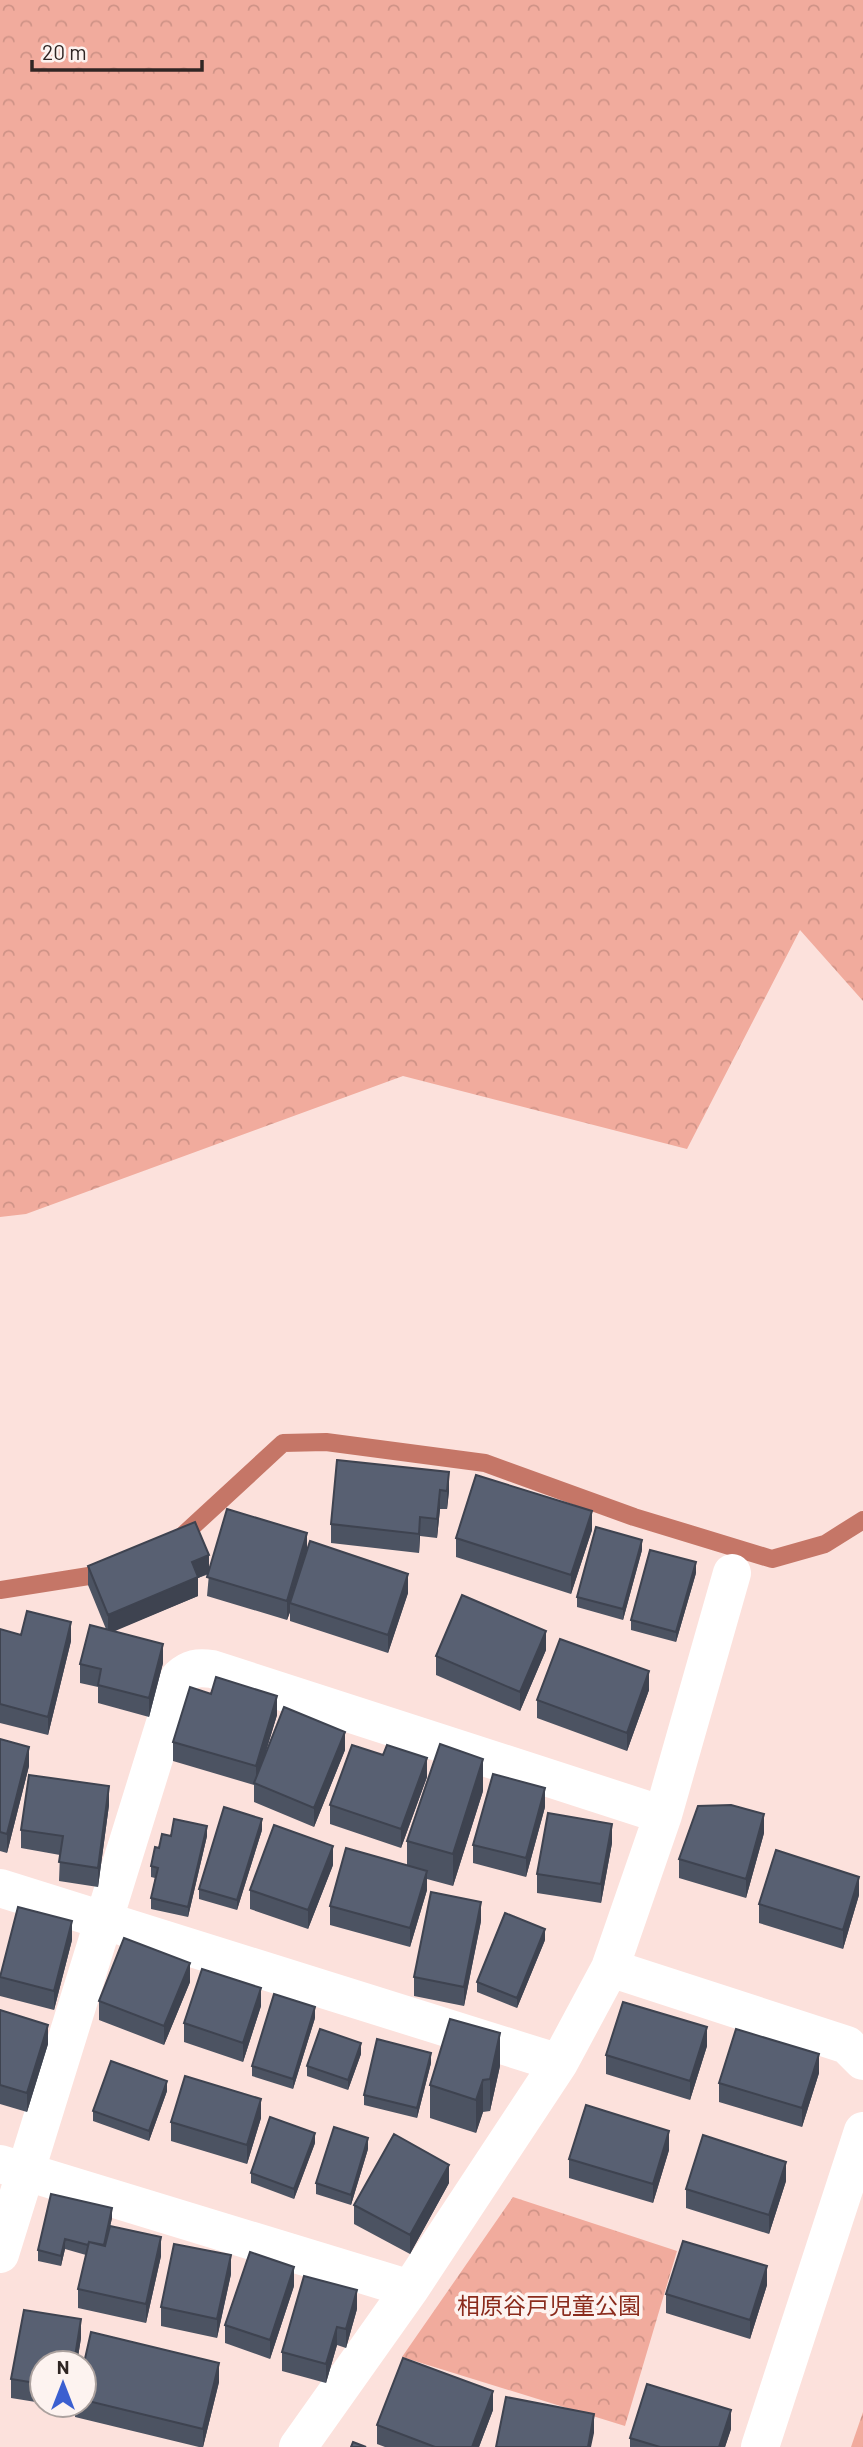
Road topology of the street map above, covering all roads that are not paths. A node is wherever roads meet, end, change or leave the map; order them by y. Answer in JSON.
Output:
{"nodes":[{"id":1,"x":733,"y":1573,"type":"dead end"},
{"id":2,"x":663,"y":1815,"type":"junction"},
{"id":3,"x":0,"y":1888,"type":"edge"},
{"id":4,"x":103,"y":1920,"type":"junction"},
{"id":5,"x":610,"y":1968,"type":"junction"},
{"id":6,"x":863,"y":2061,"type":"edge"},
{"id":7,"x":559,"y":2063,"type":"junction"},
{"id":8,"x":863,"y":2131,"type":"edge"},
{"id":9,"x":13,"y":2168,"type":"edge"},
{"id":10,"x":0,"y":2254,"type":"edge"},
{"id":11,"x":410,"y":2289,"type":"junction"},
{"id":12,"x":298,"y":2447,"type":"edge"},
{"id":13,"x":760,"y":2447,"type":"edge"}],
"edges":[{"from":1,"to":2,"type":"street"},
{"from":2,"to":4,"type":"street"},
{"from":2,"to":5,"type":"street"},
{"from":3,"to":4,"type":"street"},
{"from":4,"to":7,"type":"street"},
{"from":4,"to":9,"type":"street"},
{"from":5,"to":6,"type":"street"},
{"from":5,"to":7,"type":"street"},
{"from":7,"to":11,"type":"street"},
{"from":8,"to":13,"type":"street"},
{"from":9,"to":10,"type":"street"},
{"from":9,"to":11,"type":"street"},
{"from":11,"to":12,"type":"street"}]}
